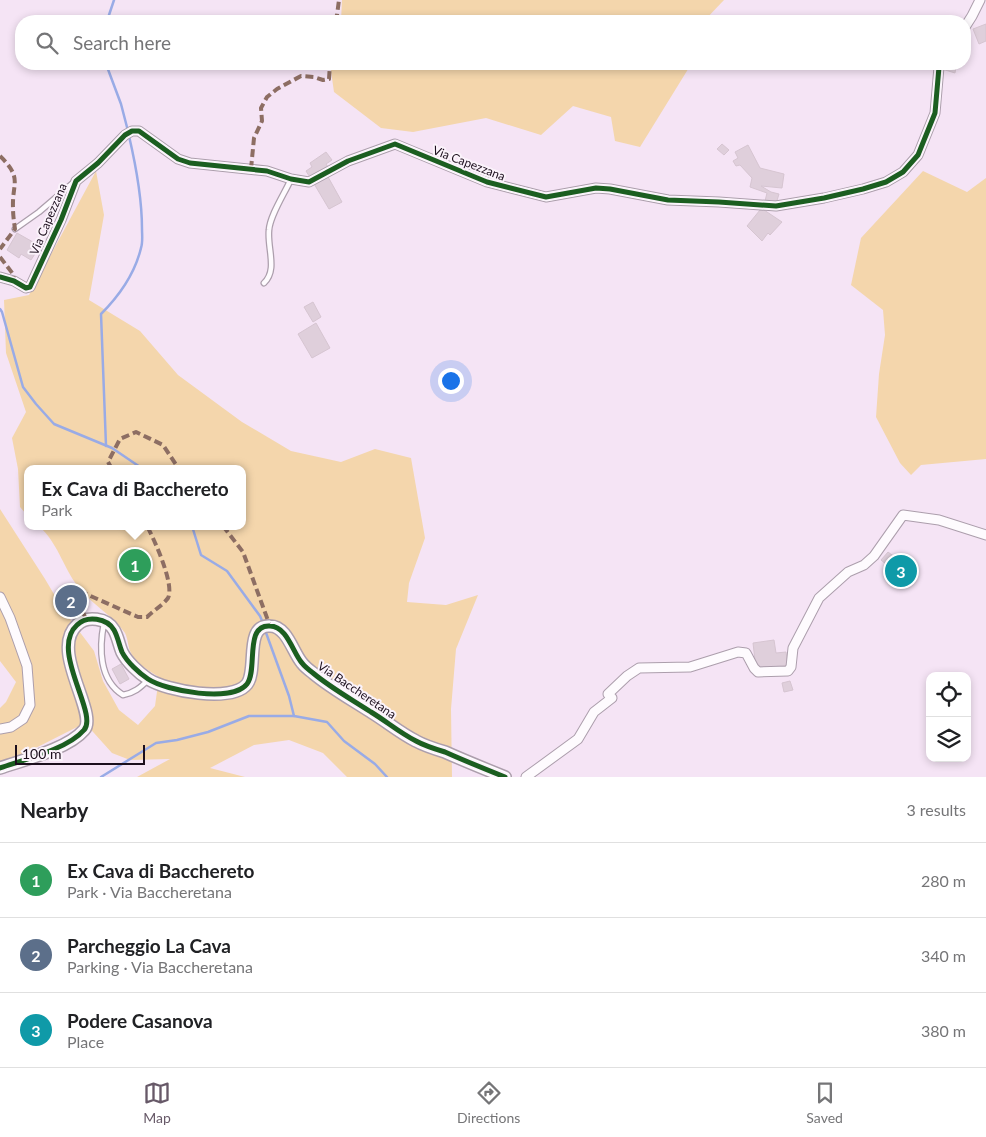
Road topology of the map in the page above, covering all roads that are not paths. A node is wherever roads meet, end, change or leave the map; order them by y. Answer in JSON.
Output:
{"nodes":[{"id":1,"x":980,"y":0,"type":"edge"},
{"id":2,"x":971,"y":18,"type":"edge"},
{"id":3,"x":939,"y":70,"type":"edge"},
{"id":4,"x":292,"y":180,"type":"junction"},
{"id":5,"x":76,"y":181,"type":"junction"},
{"id":6,"x":15,"y":229,"type":"dead end"},
{"id":7,"x":0,"y":278,"type":"edge"},
{"id":8,"x":264,"y":284,"type":"dead end"},
{"id":9,"x":986,"y":535,"type":"edge"},
{"id":10,"x":0,"y":597,"type":"edge"},
{"id":11,"x":104,"y":622,"type":"junction"},
{"id":12,"x":148,"y":679,"type":"junction"},
{"id":13,"x":0,"y":729,"type":"edge"},
{"id":14,"x":0,"y":768,"type":"edge"},
{"id":15,"x":505,"y":777,"type":"edge"},
{"id":16,"x":526,"y":777,"type":"edge"}],
"edges":[{"from":1,"to":2,"type":"street"},
{"from":3,"to":4,"type":"street","name":"Via Capezzana"},
{"from":4,"to":5,"type":"street","name":"Via Capezzana"},
{"from":4,"to":8,"type":"lane"},
{"from":5,"to":6,"type":"lane"},
{"from":5,"to":7,"type":"street","name":"Via Capezzana"},
{"from":9,"to":16,"type":"street"},
{"from":10,"to":13,"type":"street"},
{"from":11,"to":12,"type":"street","name":"Via Baccheretana"},
{"from":11,"to":12,"type":"lane"},
{"from":11,"to":14,"type":"street"},
{"from":12,"to":15,"type":"street","name":"Via Baccheretana"}]}
